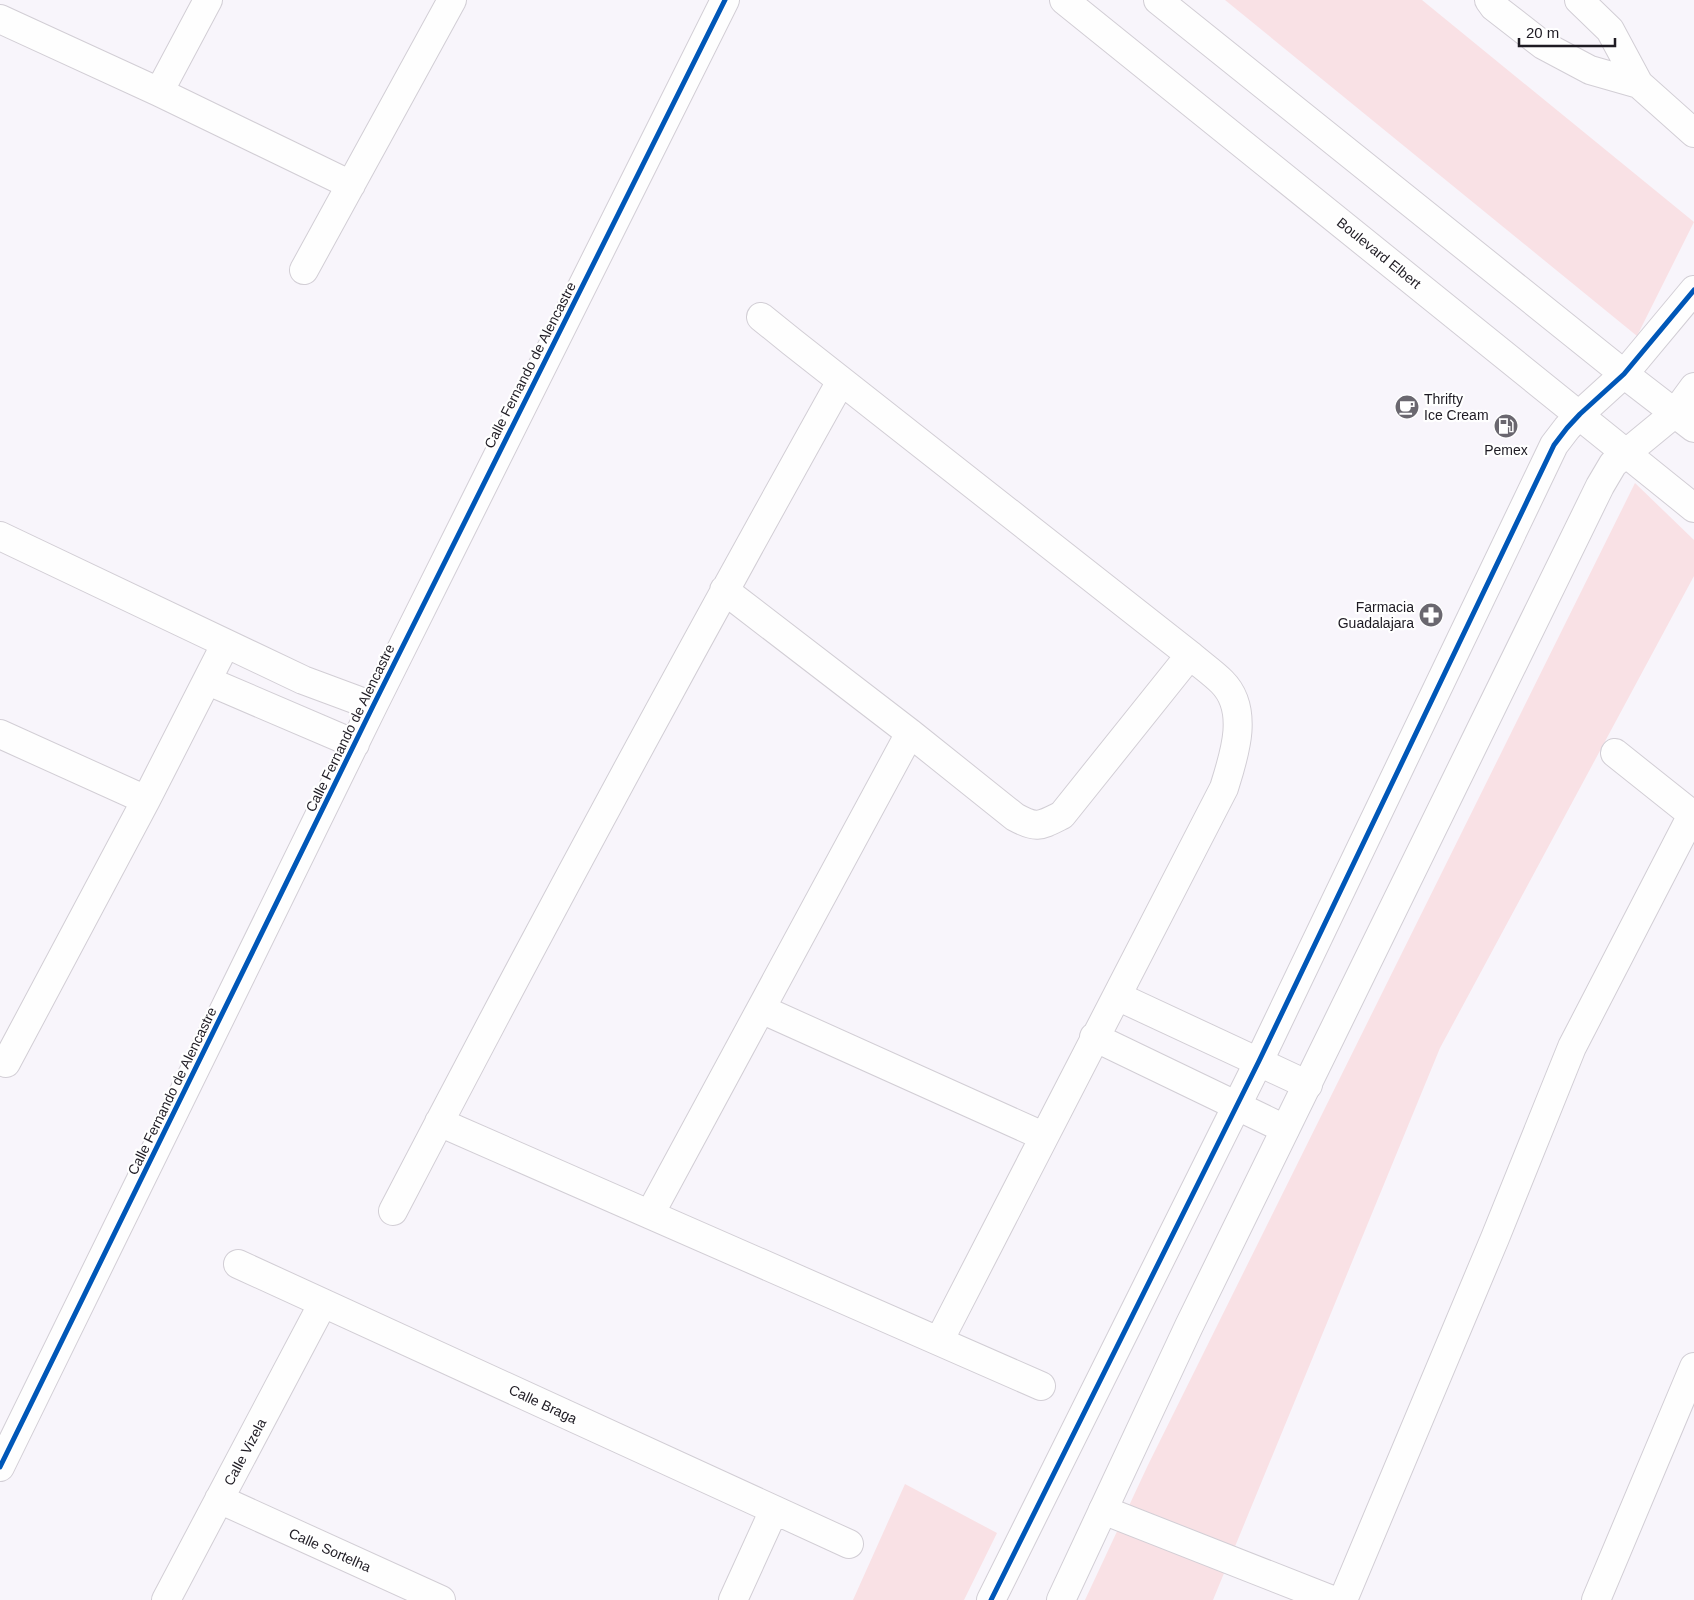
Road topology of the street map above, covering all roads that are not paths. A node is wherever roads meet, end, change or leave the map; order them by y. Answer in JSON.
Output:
{"nodes":[{"id":1,"x":208,"y":0,"type":"edge"},
{"id":2,"x":452,"y":0,"type":"edge"},
{"id":3,"x":725,"y":0,"type":"edge"},
{"id":4,"x":1064,"y":0,"type":"edge"},
{"id":5,"x":1158,"y":0,"type":"edge"},
{"id":6,"x":1489,"y":0,"type":"edge"},
{"id":7,"x":1579,"y":0,"type":"edge"},
{"id":8,"x":0,"y":19,"type":"edge"},
{"id":9,"x":1639,"y":84,"type":"junction"},
{"id":10,"x":159,"y":92,"type":"junction"},
{"id":11,"x":1694,"y":134,"type":"edge"},
{"id":12,"x":351,"y":185,"type":"junction"},
{"id":13,"x":304,"y":270,"type":"dead end"},
{"id":14,"x":1694,"y":290,"type":"edge"},
{"id":15,"x":761,"y":317,"type":"dead end"},
{"id":16,"x":1624,"y":374,"type":"junction"},
{"id":17,"x":841,"y":381,"type":"junction"},
{"id":18,"x":1694,"y":387,"type":"edge"},
{"id":19,"x":1580,"y":414,"type":"junction"},
{"id":20,"x":1685,"y":420,"type":"edge"},
{"id":21,"x":1626,"y":453,"type":"junction"},
{"id":22,"x":1694,"y":508,"type":"edge"},
{"id":23,"x":0,"y":536,"type":"edge"},
{"id":24,"x":724,"y":590,"type":"junction"},
{"id":25,"x":225,"y":645,"type":"junction"},
{"id":26,"x":1190,"y":655,"type":"junction"},
{"id":27,"x":208,"y":681,"type":"junction"},
{"id":28,"x":372,"y":706,"type":"junction"},
{"id":29,"x":910,"y":733,"type":"junction"},
{"id":30,"x":0,"y":734,"type":"edge"},
{"id":31,"x":355,"y":744,"type":"junction"},
{"id":32,"x":1615,"y":753,"type":"dead end"},
{"id":33,"x":146,"y":800,"type":"junction"},
{"id":34,"x":1693,"y":815,"type":"edge"},
{"id":35,"x":1117,"y":996,"type":"junction"},
{"id":36,"x":761,"y":1009,"type":"junction"},
{"id":37,"x":1094,"y":1038,"type":"junction"},
{"id":38,"x":0,"y":1060,"type":"edge"},
{"id":39,"x":1259,"y":1062,"type":"junction"},
{"id":40,"x":1308,"y":1085,"type":"junction"},
{"id":41,"x":1237,"y":1107,"type":"junction"},
{"id":42,"x":440,"y":1122,"type":"junction"},
{"id":43,"x":1286,"y":1129,"type":"junction"},
{"id":44,"x":1043,"y":1136,"type":"junction"},
{"id":45,"x":393,"y":1211,"type":"dead end"},
{"id":46,"x":650,"y":1214,"type":"junction"},
{"id":47,"x":238,"y":1264,"type":"dead end"},
{"id":48,"x":323,"y":1303,"type":"junction"},
{"id":49,"x":939,"y":1341,"type":"junction"},
{"id":50,"x":1694,"y":1366,"type":"edge"},
{"id":51,"x":1041,"y":1386,"type":"dead end"},
{"id":52,"x":0,"y":1467,"type":"edge"},
{"id":53,"x":219,"y":1499,"type":"junction"},
{"id":54,"x":774,"y":1510,"type":"junction"},
{"id":55,"x":1103,"y":1510,"type":"junction"},
{"id":56,"x":849,"y":1544,"type":"dead end"},
{"id":57,"x":166,"y":1600,"type":"edge"},
{"id":58,"x":441,"y":1600,"type":"edge"},
{"id":59,"x":733,"y":1600,"type":"edge"},
{"id":60,"x":991,"y":1600,"type":"edge"},
{"id":61,"x":1060,"y":1600,"type":"edge"},
{"id":62,"x":1332,"y":1600,"type":"edge"},
{"id":63,"x":1343,"y":1600,"type":"edge"},
{"id":64,"x":1596,"y":1600,"type":"edge"}],
"edges":[{"from":1,"to":10,"type":"street"},
{"from":2,"to":12,"type":"street"},
{"from":3,"to":28,"type":"street","name":"Calle Fernando de Alencastre"},
{"from":4,"to":19,"type":"street","name":"Boulevard Elbert"},
{"from":5,"to":16,"type":"street"},
{"from":6,"to":9,"type":"street"},
{"from":7,"to":9,"type":"street"},
{"from":8,"to":10,"type":"street"},
{"from":9,"to":11,"type":"street"},
{"from":10,"to":12,"type":"street"},
{"from":12,"to":13,"type":"street"},
{"from":14,"to":16,"type":"street"},
{"from":15,"to":17,"type":"street"},
{"from":16,"to":19,"type":"street"},
{"from":16,"to":20,"type":"street"},
{"from":17,"to":24,"type":"street"},
{"from":17,"to":26,"type":"street"},
{"from":18,"to":20,"type":"street"},
{"from":19,"to":21,"type":"street","name":"Boulevard Elbert"},
{"from":19,"to":39,"type":"street"},
{"from":20,"to":21,"type":"street"},
{"from":21,"to":22,"type":"street","name":"Boulevard Elbert"},
{"from":21,"to":40,"type":"street"},
{"from":23,"to":25,"type":"street"},
{"from":24,"to":29,"type":"street"},
{"from":24,"to":42,"type":"street"},
{"from":25,"to":27,"type":"street"},
{"from":25,"to":28,"type":"street"},
{"from":26,"to":29,"type":"street"},
{"from":26,"to":35,"type":"street"},
{"from":27,"to":31,"type":"street"},
{"from":27,"to":33,"type":"street"},
{"from":28,"to":31,"type":"street","name":"Calle Fernando de Alencastre"},
{"from":29,"to":36,"type":"street"},
{"from":30,"to":33,"type":"street"},
{"from":31,"to":52,"type":"street","name":"Calle Fernando de Alencastre"},
{"from":32,"to":34,"type":"street"},
{"from":33,"to":38,"type":"street"},
{"from":34,"to":63,"type":"street"},
{"from":35,"to":37,"type":"street"},
{"from":35,"to":39,"type":"street"},
{"from":36,"to":44,"type":"street"},
{"from":36,"to":46,"type":"street"},
{"from":37,"to":41,"type":"street"},
{"from":37,"to":44,"type":"street"},
{"from":39,"to":40,"type":"street"},
{"from":39,"to":41,"type":"street"},
{"from":40,"to":43,"type":"street"},
{"from":41,"to":43,"type":"street"},
{"from":41,"to":60,"type":"street"},
{"from":42,"to":45,"type":"street"},
{"from":42,"to":46,"type":"street"},
{"from":43,"to":55,"type":"street"},
{"from":44,"to":49,"type":"street"},
{"from":46,"to":49,"type":"street"},
{"from":47,"to":48,"type":"street","name":"Calle Braga"},
{"from":48,"to":53,"type":"street","name":"Calle Vizela"},
{"from":48,"to":54,"type":"street","name":"Calle Braga"},
{"from":49,"to":51,"type":"street"},
{"from":50,"to":64,"type":"street"},
{"from":53,"to":57,"type":"street","name":"Calle Vizela"},
{"from":53,"to":58,"type":"street","name":"Calle Sortelha"},
{"from":54,"to":56,"type":"street","name":"Calle Braga"},
{"from":54,"to":59,"type":"street"},
{"from":55,"to":61,"type":"street"},
{"from":55,"to":62,"type":"street"}]}
